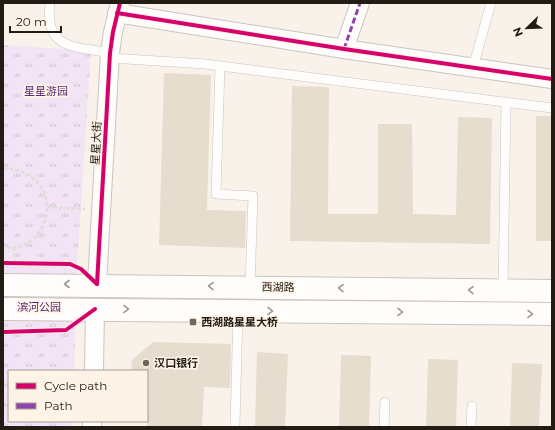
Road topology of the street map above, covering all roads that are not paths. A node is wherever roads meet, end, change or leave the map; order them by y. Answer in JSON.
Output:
{"nodes":[{"id":1,"x":50,"y":3,"type":"edge"},
{"id":2,"x":360,"y":3,"type":"edge"},
{"id":3,"x":491,"y":3,"type":"edge"},
{"id":4,"x":118,"y":8,"type":"edge"},
{"id":5,"x":344,"y":49,"type":"junction"},
{"id":6,"x":110,"y":56,"type":"junction"},
{"id":7,"x":220,"y":66,"type":"junction"},
{"id":8,"x":473,"y":67,"type":"junction"},
{"id":9,"x":552,"y":79,"type":"edge"},
{"id":10,"x":506,"y":102,"type":"junction"},
{"id":11,"x":552,"y":108,"type":"edge"},
{"id":12,"x":97,"y":284,"type":"junction"},
{"id":13,"x":3,"y":285,"type":"edge"},
{"id":14,"x":250,"y":287,"type":"junction"},
{"id":15,"x":504,"y":290,"type":"junction"},
{"id":16,"x":552,"y":291,"type":"edge"},
{"id":17,"x":3,"y":309,"type":"edge"},
{"id":18,"x":95,"y":309,"type":"junction"},
{"id":19,"x":238,"y":310,"type":"junction"},
{"id":20,"x":552,"y":314,"type":"edge"},
{"id":21,"x":94,"y":370,"type":"edge"},
{"id":22,"x":385,"y":402,"type":"dead end"},
{"id":23,"x":472,"y":406,"type":"dead end"},
{"id":24,"x":235,"y":427,"type":"edge"},
{"id":25,"x":384,"y":427,"type":"edge"},
{"id":26,"x":471,"y":427,"type":"edge"}],
"edges":[{"from":1,"to":6,"type":"lane"},
{"from":2,"to":5,"type":"street"},
{"from":3,"to":8,"type":"lane"},
{"from":4,"to":5,"type":"street"},
{"from":4,"to":6,"type":"street","name":"星星大街"},
{"from":5,"to":8,"type":"street"},
{"from":6,"to":7,"type":"lane"},
{"from":6,"to":12,"type":"street","name":"星星大街"},
{"from":7,"to":10,"type":"lane"},
{"from":7,"to":14,"type":"lane"},
{"from":8,"to":9,"type":"street"},
{"from":10,"to":11,"type":"lane"},
{"from":10,"to":15,"type":"lane"},
{"from":12,"to":13,"type":"main road","name":"西湖路","one_way":true},
{"from":14,"to":12,"type":"main road","name":"西湖路","one_way":true},
{"from":15,"to":14,"type":"main road","name":"西湖路","one_way":true},
{"from":15,"to":16,"type":"main road","name":"西湖路"},
{"from":17,"to":18,"type":"main road"},
{"from":18,"to":19,"type":"main road","one_way":true},
{"from":18,"to":21,"type":"street"},
{"from":19,"to":20,"type":"main road","one_way":true},
{"from":19,"to":24,"type":"lane"},
{"from":22,"to":25,"type":"lane"},
{"from":23,"to":26,"type":"lane"}]}
